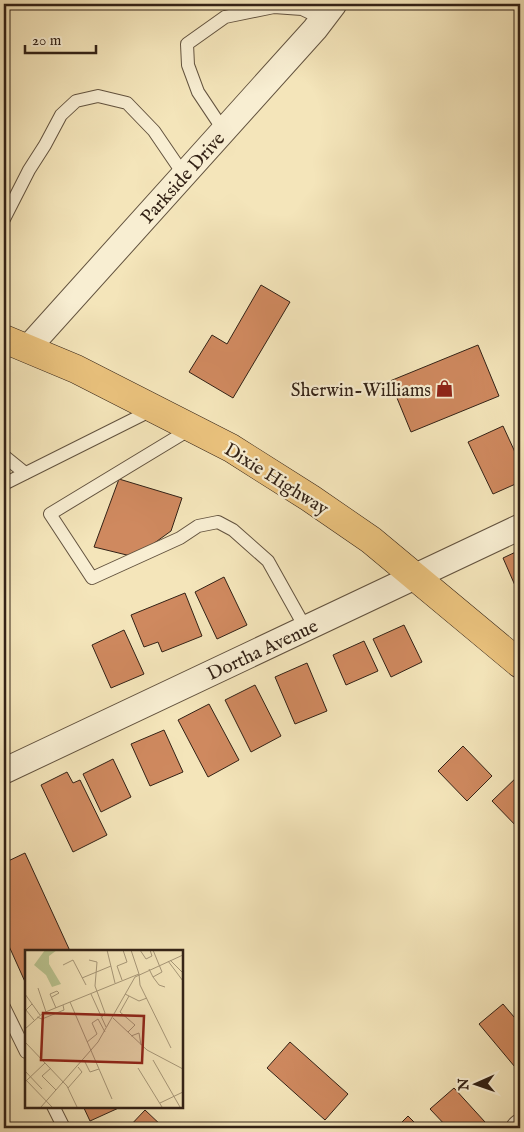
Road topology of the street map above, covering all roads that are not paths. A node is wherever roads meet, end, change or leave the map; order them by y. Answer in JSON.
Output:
{"nodes":[{"id":1,"x":328,"y":11,"type":"edge"},
{"id":2,"x":224,"y":131,"type":"junction"},
{"id":3,"x":184,"y":174,"type":"junction"},
{"id":4,"x":4,"y":219,"type":"edge"},
{"id":5,"x":16,"y":344,"type":"edge"},
{"id":6,"x":154,"y":409,"type":"junction"},
{"id":7,"x":192,"y":428,"type":"junction"},
{"id":8,"x":4,"y":456,"type":"edge"},
{"id":9,"x":25,"y":473,"type":"junction"},
{"id":10,"x":4,"y":484,"type":"edge"},
{"id":11,"x":520,"y":528,"type":"edge"},
{"id":12,"x":415,"y":577,"type":"junction"},
{"id":13,"x":306,"y":629,"type":"junction"},
{"id":14,"x":516,"y":655,"type":"edge"},
{"id":15,"x":4,"y":771,"type":"edge"},
{"id":16,"x":4,"y":1007,"type":"edge"},
{"id":17,"x":25,"y":1050,"type":"edge"},
{"id":18,"x":54,"y":1107,"type":"edge"},
{"id":19,"x":64,"y":1128,"type":"edge"}],
"edges":[{"from":1,"to":2,"type":"street","name":"Parkside Drive"},
{"from":1,"to":2,"type":"lane"},
{"from":2,"to":3,"type":"street","name":"Parkside Drive"},
{"from":3,"to":4,"type":"lane"},
{"from":3,"to":5,"type":"street","name":"Parkside Drive"},
{"from":5,"to":6,"type":"main road","name":"Dixie Highway"},
{"from":6,"to":7,"type":"main road","name":"Dixie Highway"},
{"from":6,"to":9,"type":"lane"},
{"from":7,"to":12,"type":"main road","name":"Dixie Highway"},
{"from":7,"to":13,"type":"lane"},
{"from":8,"to":9,"type":"lane"},
{"from":9,"to":10,"type":"lane"},
{"from":11,"to":12,"type":"street","name":"Dortha Avenue"},
{"from":12,"to":13,"type":"street","name":"Dortha Avenue"},
{"from":12,"to":14,"type":"main road","name":"Dixie Highway"},
{"from":13,"to":15,"type":"street","name":"Dortha Avenue"},
{"from":16,"to":17,"type":"lane"},
{"from":18,"to":19,"type":"lane"}]}
